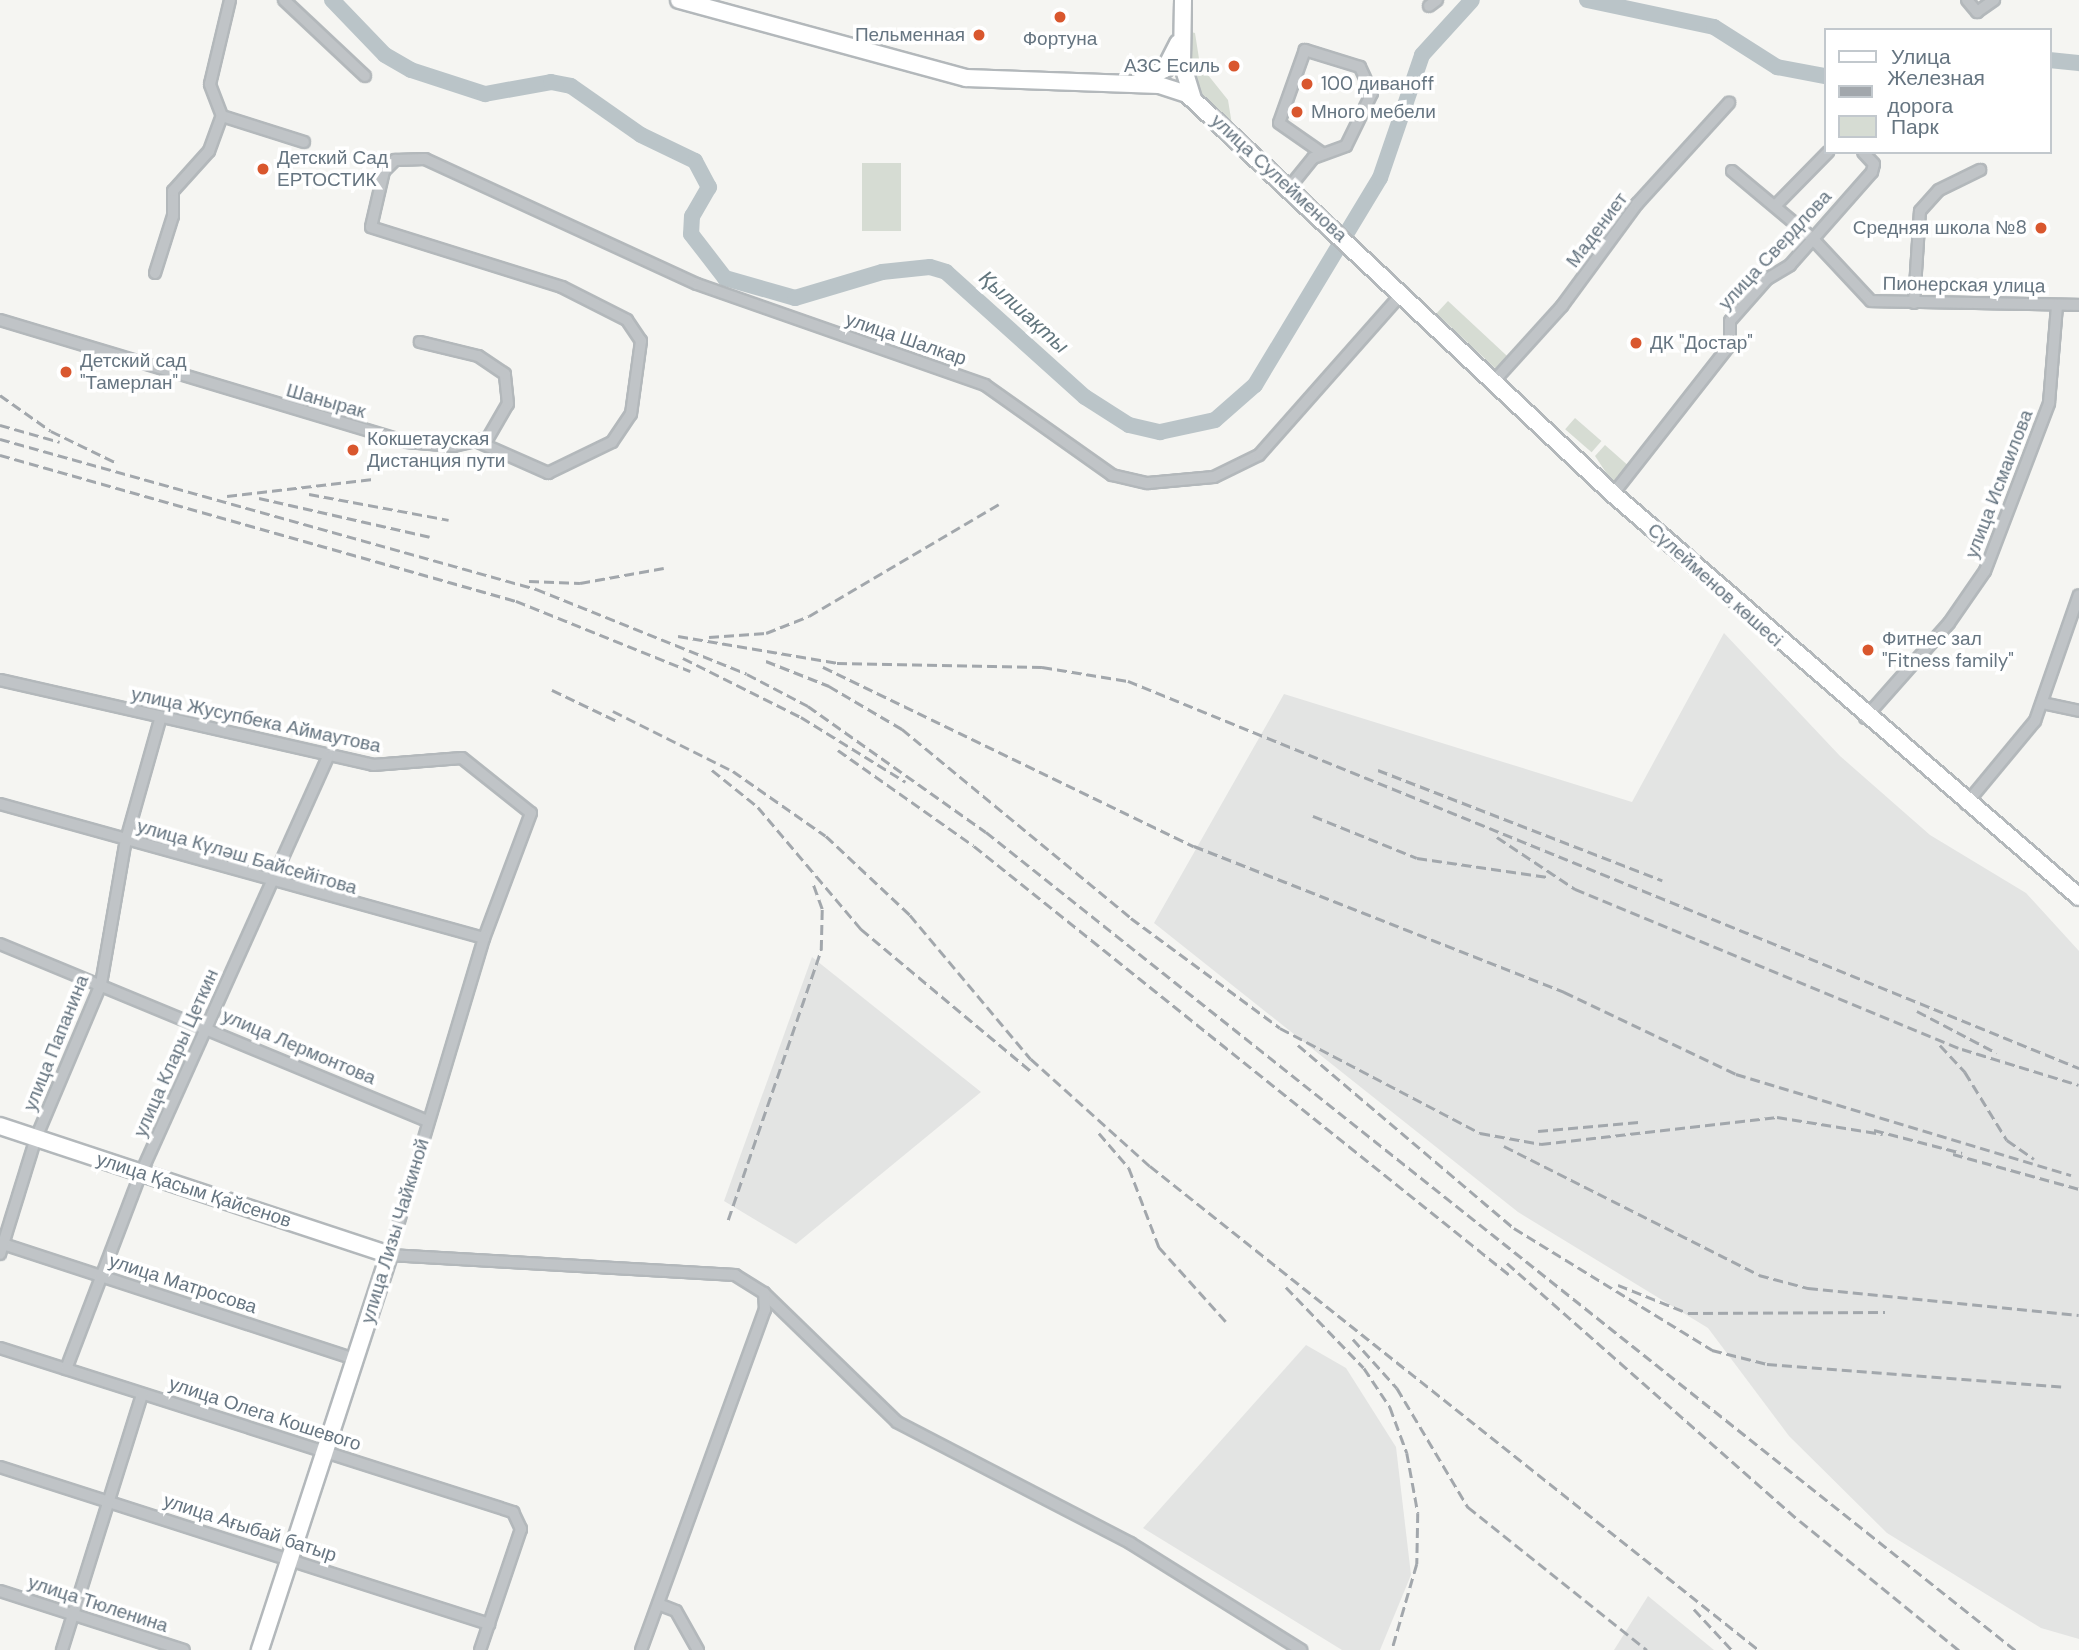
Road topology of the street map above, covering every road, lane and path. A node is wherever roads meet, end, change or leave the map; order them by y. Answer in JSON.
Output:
{"nodes":[{"id":1,"x":230,"y":0,"type":"edge"},
{"id":2,"x":284,"y":0,"type":"edge"},
{"id":3,"x":679,"y":0,"type":"edge"},
{"id":4,"x":1183,"y":0,"type":"edge"},
{"id":5,"x":1967,"y":0,"type":"edge"},
{"id":6,"x":1994,"y":0,"type":"edge"},
{"id":7,"x":1180,"y":34,"type":"junction"},
{"id":8,"x":365,"y":76,"type":"dead end"},
{"id":9,"x":1126,"y":87,"type":"junction"},
{"id":10,"x":1193,"y":99,"type":"junction"},
{"id":11,"x":1729,"y":103,"type":"dead end"},
{"id":12,"x":222,"y":116,"type":"junction"},
{"id":13,"x":304,"y":142,"type":"dead end"},
{"id":14,"x":1322,"y":153,"type":"junction"},
{"id":15,"x":1826,"y":154,"type":"edge"},
{"id":16,"x":1865,"y":154,"type":"edge"},
{"id":17,"x":1980,"y":170,"type":"dead end"},
{"id":18,"x":1732,"y":171,"type":"dead end"},
{"id":19,"x":1288,"y":188,"type":"junction"},
{"id":20,"x":1775,"y":206,"type":"junction"},
{"id":21,"x":1812,"y":238,"type":"junction"},
{"id":22,"x":1365,"y":258,"type":"joint"},
{"id":23,"x":155,"y":273,"type":"dead end"},
{"id":24,"x":1403,"y":292,"type":"junction"},
{"id":25,"x":1914,"y":303,"type":"junction"},
{"id":26,"x":2057,"y":305,"type":"junction"},
{"id":27,"x":2079,"y":305,"type":"edge"},
{"id":28,"x":0,"y":320,"type":"edge"},
{"id":29,"x":420,"y":342,"type":"dead end"},
{"id":30,"x":1495,"y":380,"type":"junction"},
{"id":31,"x":478,"y":442,"type":"junction"},
{"id":32,"x":1614,"y":494,"type":"junction"},
{"id":33,"x":2079,"y":595,"type":"edge"},
{"id":34,"x":0,"y":680,"type":"edge"},
{"id":35,"x":2042,"y":703,"type":"junction"},
{"id":36,"x":2079,"y":710,"type":"edge"},
{"id":37,"x":1866,"y":718,"type":"junction"},
{"id":38,"x":160,"y":720,"type":"junction"},
{"id":39,"x":328,"y":757,"type":"junction"},
{"id":40,"x":0,"y":804,"type":"edge"},
{"id":41,"x":1966,"y":805,"type":"junction"},
{"id":42,"x":531,"y":813,"type":"joint"},
{"id":43,"x":126,"y":840,"type":"junction"},
{"id":44,"x":275,"y":884,"type":"junction"},
{"id":45,"x":2079,"y":897,"type":"edge"},
{"id":46,"x":484,"y":938,"type":"junction"},
{"id":47,"x":0,"y":944,"type":"edge"},
{"id":48,"x":101,"y":984,"type":"junction"},
{"id":49,"x":205,"y":1025,"type":"junction"},
{"id":50,"x":428,"y":1121,"type":"junction"},
{"id":51,"x":0,"y":1126,"type":"edge"},
{"id":52,"x":36,"y":1138,"type":"junction"},
{"id":53,"x":141,"y":1173,"type":"junction"},
{"id":54,"x":1,"y":1247,"type":"edge"},
{"id":55,"x":389,"y":1255,"type":"junction"},
{"id":56,"x":100,"y":1276,"type":"junction"},
{"id":57,"x":764,"y":1293,"type":"junction"},
{"id":58,"x":0,"y":1348,"type":"edge"},
{"id":59,"x":355,"y":1359,"type":"junction"},
{"id":60,"x":66,"y":1369,"type":"junction"},
{"id":61,"x":142,"y":1394,"type":"junction"},
{"id":62,"x":325,"y":1452,"type":"junction"},
{"id":63,"x":0,"y":1467,"type":"edge"},
{"id":64,"x":112,"y":1503,"type":"junction"},
{"id":65,"x":290,"y":1559,"type":"junction"},
{"id":66,"x":0,"y":1591,"type":"edge"},
{"id":67,"x":658,"y":1604,"type":"junction"},
{"id":68,"x":72,"y":1614,"type":"junction"},
{"id":69,"x":489,"y":1624,"type":"junction"},
{"id":70,"x":62,"y":1650,"type":"edge"},
{"id":71,"x":184,"y":1650,"type":"edge"},
{"id":72,"x":260,"y":1650,"type":"edge"},
{"id":73,"x":480,"y":1650,"type":"edge"},
{"id":74,"x":641,"y":1650,"type":"edge"},
{"id":75,"x":698,"y":1650,"type":"edge"},
{"id":76,"x":1301,"y":1650,"type":"edge"}],
"edges":[{"from":1,"to":12,"type":"street"},
{"from":2,"to":8,"type":"street"},
{"from":3,"to":9,"type":"street"},
{"from":4,"to":7,"type":"street"},
{"from":5,"to":6,"type":"street"},
{"from":7,"to":9,"type":"street"},
{"from":7,"to":10,"type":"street"},
{"from":9,"to":10,"type":"street"},
{"from":10,"to":19,"type":"street","name":"улица Сулейменова"},
{"from":11,"to":30,"type":"street","name":"Мадениет"},
{"from":12,"to":13,"type":"street"},
{"from":12,"to":23,"type":"street"},
{"from":14,"to":14,"type":"street"},
{"from":14,"to":19,"type":"street"},
{"from":15,"to":20,"type":"street"},
{"from":16,"to":21,"type":"street","name":"улица Свердлова"},
{"from":17,"to":25,"type":"street"},
{"from":18,"to":20,"type":"street","name":"Пионерская улица"},
{"from":19,"to":22,"type":"street","name":"улица Сулейменова"},
{"from":20,"to":21,"type":"street","name":"Пионерская улица"},
{"from":21,"to":25,"type":"street","name":"Пионерская улица"},
{"from":21,"to":32,"type":"street","name":"улица Свердлова"},
{"from":22,"to":24,"type":"street","name":"Сүлейменов көшесі"},
{"from":24,"to":30,"type":"street","name":"Сүлейменов көшесі"},
{"from":24,"to":31,"type":"street","name":"улица Шалкар"},
{"from":25,"to":26,"type":"street","name":"Пионерская улица"},
{"from":26,"to":27,"type":"street","name":"Пионерская улица"},
{"from":26,"to":37,"type":"street","name":"улица Исмаилова"},
{"from":28,"to":31,"type":"street","name":"Шанырак"},
{"from":29,"to":31,"type":"street"},
{"from":30,"to":32,"type":"street","name":"Сүлейменов көшесі"},
{"from":32,"to":37,"type":"street","name":"Сүлейменов көшесі"},
{"from":33,"to":35,"type":"street"},
{"from":34,"to":38,"type":"street","name":"улица Жусупбека Аймаутова"},
{"from":35,"to":36,"type":"street"},
{"from":35,"to":41,"type":"street"},
{"from":37,"to":41,"type":"street","name":"Сүлейменов көшесі"},
{"from":38,"to":39,"type":"street","name":"улица Жусупбека Аймаутова"},
{"from":38,"to":43,"type":"street","name":"улица Папанина"},
{"from":39,"to":42,"type":"street","name":"улица Жусупбека Аймаутова"},
{"from":39,"to":44,"type":"street","name":"улица Клары Цеткин"},
{"from":40,"to":43,"type":"street","name":"улица Күләш Байсейітова"},
{"from":41,"to":45,"type":"street","name":"Сүлейменов көшесі"},
{"from":42,"to":46,"type":"street","name":"улица Лизы Чайкиной"},
{"from":43,"to":44,"type":"street","name":"улица Күләш Байсейітова"},
{"from":43,"to":48,"type":"street","name":"улица Папанина"},
{"from":44,"to":46,"type":"street","name":"улица Күләш Байсейітова"},
{"from":44,"to":49,"type":"street","name":"улица Клары Цеткин"},
{"from":46,"to":50,"type":"street","name":"улица Лизы Чайкиной"},
{"from":47,"to":48,"type":"street","name":"улица Лермонтова"},
{"from":48,"to":49,"type":"street","name":"улица Лермонтова"},
{"from":48,"to":52,"type":"street","name":"улица Папанина"},
{"from":49,"to":50,"type":"street","name":"улица Лермонтова"},
{"from":49,"to":53,"type":"street","name":"улица Клары Цеткин"},
{"from":50,"to":55,"type":"street","name":"улица Лизы Чайкиной"},
{"from":51,"to":52,"type":"street","name":"улица Қасым Қайсенов"},
{"from":52,"to":53,"type":"street","name":"улица Қасым Қайсенов"},
{"from":52,"to":54,"type":"street","name":"улица Папанина"},
{"from":53,"to":55,"type":"street","name":"улица Қасым Қайсенов"},
{"from":53,"to":56,"type":"street","name":"улица Клары Цеткин"},
{"from":54,"to":56,"type":"street","name":"улица Матросова"},
{"from":55,"to":57,"type":"street"},
{"from":55,"to":59,"type":"street","name":"улица Лизы Чайкиной"},
{"from":56,"to":59,"type":"street","name":"улица Матросова"},
{"from":56,"to":60,"type":"street","name":"улица Клары Цеткин"},
{"from":57,"to":67,"type":"street"},
{"from":57,"to":76,"type":"street"},
{"from":58,"to":60,"type":"street","name":"улица Олега Кошевого"},
{"from":59,"to":62,"type":"street","name":"улица Лизы Чайкиной"},
{"from":60,"to":61,"type":"street","name":"улица Олега Кошевого"},
{"from":61,"to":62,"type":"street","name":"улица Олега Кошевого"},
{"from":61,"to":64,"type":"street"},
{"from":62,"to":65,"type":"street","name":"улица Лизы Чайкиной"},
{"from":62,"to":69,"type":"street","name":"улица Олега Кошевого"},
{"from":63,"to":64,"type":"street","name":"улица Ағыбай батыр"},
{"from":64,"to":65,"type":"street","name":"улица Ағыбай батыр"},
{"from":64,"to":68,"type":"street"},
{"from":65,"to":69,"type":"street","name":"улица Ағыбай батыр"},
{"from":65,"to":72,"type":"street","name":"улица Лизы Чайкиной"},
{"from":66,"to":68,"type":"street","name":"улица Тюленина"},
{"from":67,"to":74,"type":"street"},
{"from":67,"to":75,"type":"street"},
{"from":68,"to":70,"type":"street"},
{"from":68,"to":71,"type":"street","name":"улица Тюленина"},
{"from":69,"to":73,"type":"street"}]}
